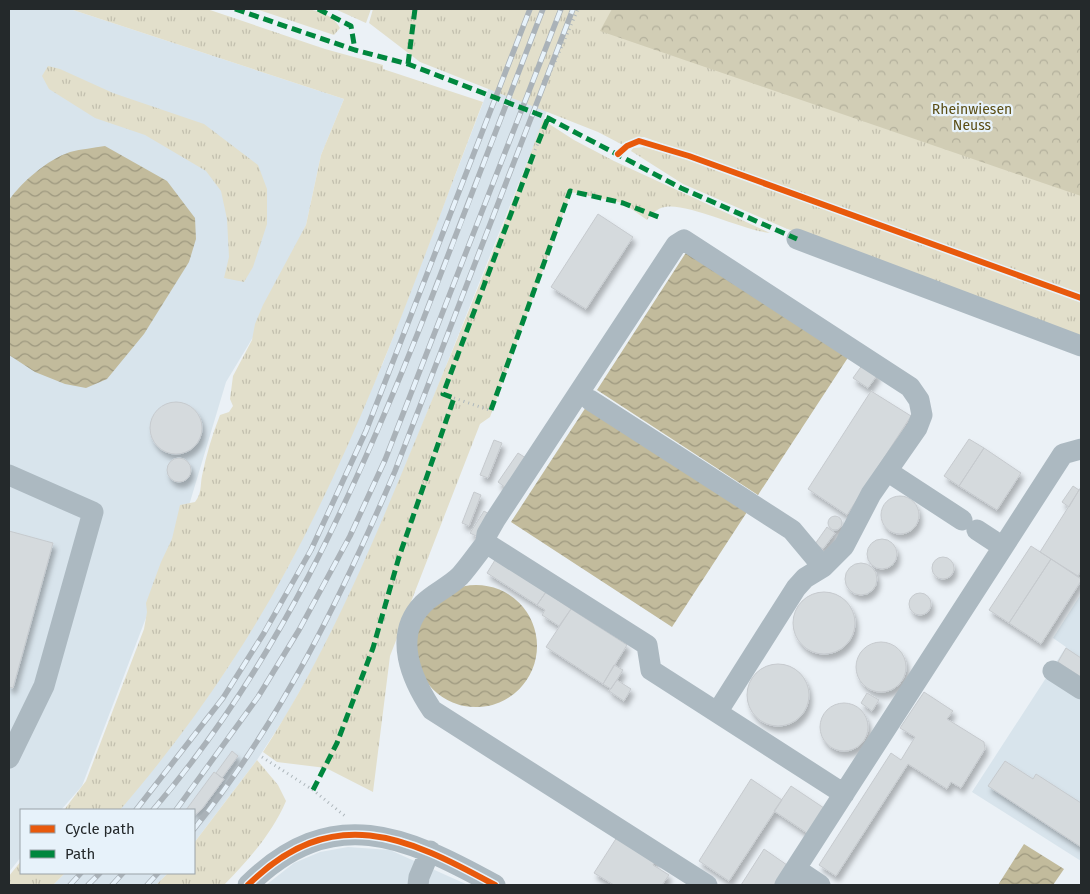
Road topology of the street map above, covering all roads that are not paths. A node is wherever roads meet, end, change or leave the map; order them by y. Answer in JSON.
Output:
{"nodes":[{"id":1,"x":797,"y":239,"type":"dead end"},
{"id":2,"x":1081,"y":346,"type":"edge"},
{"id":3,"x":590,"y":400,"type":"dead end"},
{"id":4,"x":1081,"y":449,"type":"edge"},
{"id":5,"x":887,"y":471,"type":"junction"},
{"id":6,"x":9,"y":475,"type":"edge"},
{"id":7,"x":486,"y":543,"type":"junction"},
{"id":8,"x":1003,"y":547,"type":"junction"},
{"id":9,"x":823,"y":567,"type":"junction"},
{"id":10,"x":1053,"y":671,"type":"dead end"},
{"id":11,"x":1081,"y":689,"type":"edge"},
{"id":12,"x":718,"y":711,"type":"junction"},
{"id":13,"x":9,"y":758,"type":"edge"},
{"id":14,"x":844,"y":794,"type":"junction"},
{"id":15,"x":430,"y":851,"type":"junction"},
{"id":16,"x":791,"y":877,"type":"edge"},
{"id":17,"x":248,"y":885,"type":"edge"},
{"id":18,"x":418,"y":885,"type":"edge"},
{"id":19,"x":495,"y":885,"type":"edge"},
{"id":20,"x":707,"y":885,"type":"edge"},
{"id":21,"x":820,"y":885,"type":"edge"}],
"edges":[{"from":1,"to":2,"type":"street"},
{"from":3,"to":9,"type":"street"},
{"from":4,"to":8,"type":"street"},
{"from":5,"to":7,"type":"street"},
{"from":5,"to":8,"type":"street"},
{"from":5,"to":9,"type":"street"},
{"from":6,"to":13,"type":"street"},
{"from":7,"to":12,"type":"street"},
{"from":7,"to":20,"type":"street"},
{"from":8,"to":14,"type":"street"},
{"from":9,"to":12,"type":"street"},
{"from":10,"to":11,"type":"street"},
{"from":12,"to":14,"type":"street"},
{"from":14,"to":16,"type":"street"},
{"from":15,"to":17,"type":"street"},
{"from":15,"to":18,"type":"street"},
{"from":15,"to":19,"type":"street"},
{"from":16,"to":21,"type":"street"}]}
